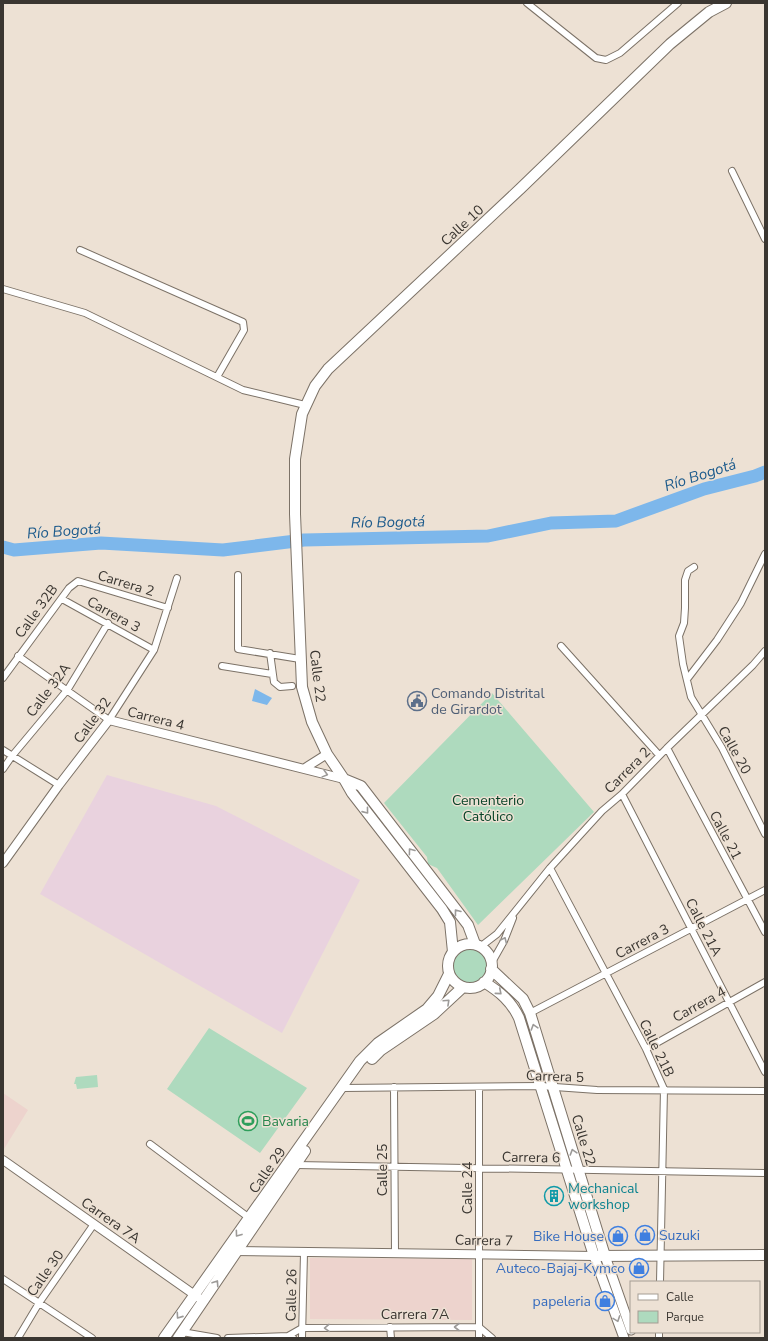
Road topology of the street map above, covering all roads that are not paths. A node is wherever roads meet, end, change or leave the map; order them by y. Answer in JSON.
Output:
{"nodes":[{"id":1,"x":527,"y":3,"type":"edge"},
{"id":2,"x":678,"y":3,"type":"edge"},
{"id":3,"x":726,"y":3,"type":"edge"},
{"id":4,"x":732,"y":171,"type":"dead end"},
{"id":5,"x":765,"y":239,"type":"edge"},
{"id":6,"x":80,"y":250,"type":"dead end"},
{"id":7,"x":3,"y":289,"type":"edge"},
{"id":8,"x":217,"y":377,"type":"junction"},
{"id":9,"x":305,"y":405,"type":"junction"},
{"id":10,"x":295,"y":512,"type":"joint"},
{"id":11,"x":765,"y":554,"type":"edge"},
{"id":12,"x":694,"y":567,"type":"dead end"},
{"id":13,"x":238,"y":575,"type":"dead end"},
{"id":14,"x":177,"y":578,"type":"dead end"},
{"id":15,"x":78,"y":580,"type":"joint"},
{"id":16,"x":62,"y":599,"type":"junction"},
{"id":17,"x":168,"y":608,"type":"junction"},
{"id":18,"x":108,"y":623,"type":"junction"},
{"id":19,"x":562,"y":646,"type":"dead end"},
{"id":20,"x":154,"y":650,"type":"junction"},
{"id":21,"x":765,"y":651,"type":"edge"},
{"id":22,"x":270,"y":653,"type":"junction"},
{"id":23,"x":18,"y":656,"type":"junction"},
{"id":24,"x":300,"y":659,"type":"junction"},
{"id":25,"x":222,"y":666,"type":"dead end"},
{"id":26,"x":272,"y":674,"type":"junction"},
{"id":27,"x":3,"y":678,"type":"edge"},
{"id":28,"x":688,"y":678,"type":"junction"},
{"id":29,"x":292,"y":686,"type":"dead end"},
{"id":30,"x":68,"y":689,"type":"junction"},
{"id":31,"x":701,"y":715,"type":"junction"},
{"id":32,"x":110,"y":720,"type":"junction"},
{"id":33,"x":667,"y":748,"type":"junction"},
{"id":34,"x":3,"y":750,"type":"edge"},
{"id":35,"x":327,"y":754,"type":"junction"},
{"id":36,"x":659,"y":755,"type":"junction"},
{"id":37,"x":12,"y":756,"type":"junction"},
{"id":38,"x":305,"y":768,"type":"junction"},
{"id":39,"x":3,"y":769,"type":"edge"},
{"id":40,"x":344,"y":779,"type":"junction"},
{"id":41,"x":59,"y":785,"type":"junction"},
{"id":42,"x":622,"y":794,"type":"junction"},
{"id":43,"x":765,"y":834,"type":"edge"},
{"id":44,"x":3,"y":863,"type":"edge"},
{"id":45,"x":550,"y":868,"type":"junction"},
{"id":46,"x":765,"y":890,"type":"edge"},
{"id":47,"x":747,"y":900,"type":"junction"},
{"id":48,"x":514,"y":914,"type":"junction"},
{"id":49,"x":692,"y":929,"type":"junction"},
{"id":50,"x":765,"y":932,"type":"edge"},
{"id":51,"x":477,"y":945,"type":"junction"},
{"id":52,"x":453,"y":952,"type":"junction"},
{"id":53,"x":491,"y":967,"type":"junction"},
{"id":54,"x":450,"y":974,"type":"junction"},
{"id":55,"x":606,"y":974,"type":"junction"},
{"id":56,"x":484,"y":982,"type":"junction"},
{"id":57,"x":765,"y":982,"type":"edge"},
{"id":58,"x":463,"y":987,"type":"junction"},
{"id":59,"x":729,"y":1002,"type":"junction"},
{"id":60,"x":530,"y":1013,"type":"junction"},
{"id":61,"x":646,"y":1048,"type":"junction"},
{"id":62,"x":765,"y":1072,"type":"edge"},
{"id":63,"x":541,"y":1086,"type":"junction"},
{"id":64,"x":394,"y":1087,"type":"junction"},
{"id":65,"x":479,"y":1087,"type":"junction"},
{"id":66,"x":553,"y":1087,"type":"junction"},
{"id":67,"x":347,"y":1088,"type":"junction"},
{"id":68,"x":664,"y":1089,"type":"junction"},
{"id":69,"x":765,"y":1091,"type":"edge"},
{"id":70,"x":150,"y":1144,"type":"dead end"},
{"id":71,"x":3,"y":1160,"type":"edge"},
{"id":72,"x":296,"y":1164,"type":"junction"},
{"id":73,"x":395,"y":1166,"type":"junction"},
{"id":74,"x":479,"y":1168,"type":"junction"},
{"id":75,"x":567,"y":1169,"type":"junction"},
{"id":76,"x":578,"y":1170,"type":"junction"},
{"id":77,"x":662,"y":1172,"type":"junction"},
{"id":78,"x":765,"y":1173,"type":"edge"},
{"id":79,"x":253,"y":1221,"type":"junction"},
{"id":80,"x":94,"y":1224,"type":"junction"},
{"id":81,"x":232,"y":1251,"type":"junction"},
{"id":82,"x":304,"y":1253,"type":"junction"},
{"id":83,"x":395,"y":1254,"type":"junction"},
{"id":84,"x":479,"y":1254,"type":"junction"},
{"id":85,"x":765,"y":1255,"type":"edge"},
{"id":86,"x":594,"y":1256,"type":"junction"},
{"id":87,"x":605,"y":1256,"type":"junction"},
{"id":88,"x":661,"y":1256,"type":"junction"},
{"id":89,"x":3,"y":1279,"type":"edge"},
{"id":90,"x":660,"y":1281,"type":"edge"},
{"id":91,"x":194,"y":1294,"type":"junction"},
{"id":92,"x":203,"y":1301,"type":"junction"},
{"id":93,"x":39,"y":1303,"type":"junction"},
{"id":94,"x":390,"y":1327,"type":"junction"},
{"id":95,"x":479,"y":1327,"type":"junction"},
{"id":96,"x":302,"y":1328,"type":"junction"},
{"id":97,"x":630,"y":1328,"type":"edge"},
{"id":98,"x":180,"y":1335,"type":"edge"},
{"id":99,"x":291,"y":1337,"type":"edge"},
{"id":100,"x":18,"y":1338,"type":"edge"},
{"id":101,"x":92,"y":1338,"type":"edge"},
{"id":102,"x":164,"y":1338,"type":"edge"},
{"id":103,"x":216,"y":1338,"type":"edge"},
{"id":104,"x":228,"y":1338,"type":"edge"},
{"id":105,"x":302,"y":1338,"type":"edge"},
{"id":106,"x":391,"y":1338,"type":"edge"},
{"id":107,"x":479,"y":1338,"type":"edge"},
{"id":108,"x":492,"y":1338,"type":"edge"},
{"id":109,"x":624,"y":1338,"type":"edge"}],
"edges":[{"from":1,"to":2,"type":"street"},
{"from":3,"to":9,"type":"main road","name":"Calle 10"},
{"from":4,"to":5,"type":"street"},
{"from":6,"to":8,"type":"street"},
{"from":7,"to":8,"type":"street"},
{"from":8,"to":9,"type":"street"},
{"from":9,"to":10,"type":"main road","name":"Calle 10"},
{"from":10,"to":24,"type":"main road","name":"Calle 22"},
{"from":11,"to":28,"type":"street"},
{"from":12,"to":28,"type":"street","name":"Calle 20"},
{"from":13,"to":22,"type":"street"},
{"from":14,"to":17,"type":"street","name":"Calle 32"},
{"from":15,"to":16,"type":"street","name":"Calle 32B"},
{"from":15,"to":17,"type":"street","name":"Carrera 2"},
{"from":16,"to":18,"type":"street","name":"Carrera 3"},
{"from":16,"to":23,"type":"street","name":"Calle 32B"},
{"from":17,"to":20,"type":"street","name":"Calle 32"},
{"from":18,"to":20,"type":"street","name":"Carrera 3"},
{"from":18,"to":30,"type":"street","name":"Calle 32A"},
{"from":19,"to":36,"type":"street"},
{"from":20,"to":32,"type":"street","name":"Calle 32"},
{"from":21,"to":31,"type":"street","name":"Carrera 2"},
{"from":22,"to":24,"type":"street"},
{"from":22,"to":26,"type":"street"},
{"from":23,"to":27,"type":"street","name":"Calle 32B"},
{"from":23,"to":30,"type":"street","name":"Carrera 4"},
{"from":24,"to":35,"type":"main road","name":"Calle 22"},
{"from":25,"to":26,"type":"street"},
{"from":26,"to":29,"type":"street"},
{"from":28,"to":31,"type":"street","name":"Calle 20"},
{"from":30,"to":32,"type":"street","name":"Carrera 4"},
{"from":30,"to":37,"type":"street","name":"Calle 32A"},
{"from":31,"to":33,"type":"street","name":"Carrera 2"},
{"from":31,"to":43,"type":"street","name":"Calle 20"},
{"from":32,"to":38,"type":"street","name":"Carrera 4"},
{"from":32,"to":41,"type":"street","name":"Calle 32"},
{"from":33,"to":36,"type":"street","name":"Carrera 2"},
{"from":33,"to":47,"type":"street","name":"Calle 21"},
{"from":34,"to":37,"type":"street"},
{"from":35,"to":38,"type":"street"},
{"from":35,"to":40,"type":"main road","name":"Calle 22"},
{"from":36,"to":42,"type":"street","name":"Carrera 2"},
{"from":37,"to":39,"type":"street","name":"Calle 32A"},
{"from":37,"to":41,"type":"street"},
{"from":38,"to":40,"type":"street","name":"Carrera 4","one_way":true},
{"from":51,"to":40,"type":"main road","one_way":true},
{"from":40,"to":52,"type":"main road","name":"Calle 22","one_way":true},
{"from":41,"to":44,"type":"street","name":"Calle 32"},
{"from":42,"to":45,"type":"street","name":"Carrera 2"},
{"from":42,"to":49,"type":"street","name":"Calle 21A"},
{"from":45,"to":48,"type":"street","name":"Carrera 2"},
{"from":45,"to":55,"type":"street","name":"Calle 21B"},
{"from":46,"to":47,"type":"street","name":"Carrera 3"},
{"from":47,"to":49,"type":"street","name":"Carrera 3"},
{"from":47,"to":50,"type":"street","name":"Calle 21"},
{"from":48,"to":51,"type":"street","name":"Carrera 2"},
{"from":53,"to":48,"type":"street","name":"Carrera 2","one_way":true},
{"from":49,"to":55,"type":"street","name":"Carrera 3"},
{"from":49,"to":59,"type":"street","name":"Calle 21A"},
{"from":51,"to":52,"type":"main road"},
{"from":51,"to":53,"type":"main road"},
{"from":52,"to":54,"type":"main road"},
{"from":53,"to":56,"type":"main road"},
{"from":53,"to":60,"type":"main road","name":"Calle 22"},
{"from":54,"to":58,"type":"main road"},
{"from":54,"to":67,"type":"main road","name":"Calle 29"},
{"from":55,"to":60,"type":"street","name":"Carrera 3"},
{"from":55,"to":61,"type":"street","name":"Calle 21B"},
{"from":56,"to":58,"type":"main road"},
{"from":56,"to":63,"type":"main road","name":"Calle 22","one_way":true},
{"from":57,"to":59,"type":"street","name":"Carrera 4"},
{"from":67,"to":58,"type":"main road","name":"Calle 29","one_way":true},
{"from":59,"to":61,"type":"street","name":"Carrera 4"},
{"from":59,"to":62,"type":"street","name":"Calle 21A"},
{"from":66,"to":60,"type":"main road","name":"Calle 22","one_way":true},
{"from":61,"to":68,"type":"street","name":"Calle 21B"},
{"from":63,"to":65,"type":"street","name":"Carrera 5"},
{"from":63,"to":66,"type":"street","name":"Carrera 5"},
{"from":63,"to":75,"type":"main road","name":"Calle 22"},
{"from":64,"to":65,"type":"street","name":"Carrera 5"},
{"from":64,"to":67,"type":"street","name":"Carrera 5"},
{"from":64,"to":73,"type":"street","name":"Calle 25"},
{"from":65,"to":74,"type":"street","name":"Calle 24"},
{"from":66,"to":68,"type":"street","name":"Carrera 5"},
{"from":76,"to":66,"type":"main road","name":"Calle 22","one_way":true},
{"from":67,"to":72,"type":"main road","name":"Calle 29"},
{"from":67,"to":79,"type":"main road","name":"Calle 29"},
{"from":68,"to":69,"type":"street","name":"Carrera 5"},
{"from":68,"to":77,"type":"street","name":"Calle 21B"},
{"from":70,"to":79,"type":"street"},
{"from":71,"to":80,"type":"street","name":"Carrera 7A"},
{"from":72,"to":73,"type":"street","name":"Carrera 6"},
{"from":72,"to":79,"type":"main road","name":"Calle 29"},
{"from":73,"to":74,"type":"street","name":"Carrera 6"},
{"from":73,"to":83,"type":"street","name":"Calle 25"},
{"from":74,"to":75,"type":"street","name":"Carrera 6"},
{"from":74,"to":84,"type":"street","name":"Calle 24"},
{"from":75,"to":76,"type":"street","name":"Carrera 6"},
{"from":75,"to":86,"type":"main road","name":"Calle 22"},
{"from":76,"to":77,"type":"street","name":"Carrera 6"},
{"from":76,"to":87,"type":"main road","name":"Calle 22"},
{"from":77,"to":78,"type":"street","name":"Carrera 6"},
{"from":77,"to":88,"type":"street","name":"Calle 21B"},
{"from":79,"to":81,"type":"main road","name":"Calle 29"},
{"from":80,"to":91,"type":"street","name":"Carrera 7A"},
{"from":80,"to":93,"type":"street","name":"Calle 30"},
{"from":81,"to":82,"type":"street","name":"Carrera 7"},
{"from":81,"to":91,"type":"main road","name":"Calle 29"},
{"from":92,"to":81,"type":"main road","name":"Calle 29","one_way":true},
{"from":82,"to":83,"type":"street","name":"Carrera 7"},
{"from":82,"to":96,"type":"street","name":"Calle 26"},
{"from":83,"to":84,"type":"street","name":"Carrera 7"},
{"from":84,"to":86,"type":"street","name":"Carrera 7"},
{"from":84,"to":95,"type":"street","name":"Calle 24"},
{"from":85,"to":88,"type":"main road","name":"Carrera 7"},
{"from":86,"to":87,"type":"main road","name":"Carrera 7"},
{"from":86,"to":109,"type":"main road","name":"Calle 22","one_way":true},
{"from":87,"to":88,"type":"main road","name":"Carrera 7"},
{"from":87,"to":97,"type":"main road","name":"Calle 22"},
{"from":88,"to":90,"type":"street","name":"Calle 21B"},
{"from":89,"to":93,"type":"street"},
{"from":91,"to":92,"type":"street","name":"Carrera 7A"},
{"from":91,"to":102,"type":"main road","name":"Calle 29","one_way":true},
{"from":92,"to":98,"type":"main road","name":"Calle 29"},
{"from":93,"to":100,"type":"street","name":"Calle 30"},
{"from":93,"to":101,"type":"street"},
{"from":95,"to":94,"type":"street","name":"Carrera 7A","one_way":true},
{"from":94,"to":96,"type":"street","name":"Carrera 7A","one_way":true},
{"from":94,"to":106,"type":"street"},
{"from":95,"to":107,"type":"street","name":"Calle 24"},
{"from":95,"to":108,"type":"street"},
{"from":96,"to":99,"type":"street","name":"Carrera 7A"},
{"from":96,"to":105,"type":"street","name":"Calle 26"},
{"from":98,"to":103,"type":"street"},
{"from":99,"to":104,"type":"street","name":"Carrera 7A"}]}
